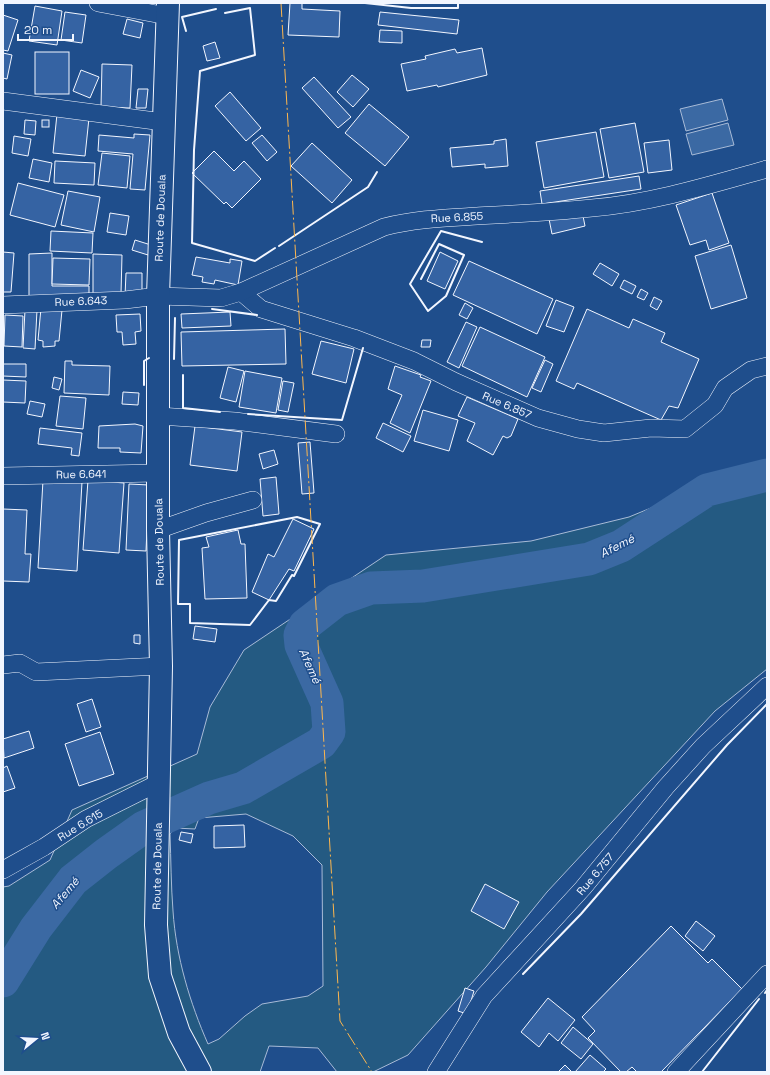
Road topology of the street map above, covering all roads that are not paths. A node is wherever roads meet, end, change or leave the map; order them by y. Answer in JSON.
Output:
{"nodes":[{"id":1,"x":98,"y":3,"type":"edge"},
{"id":2,"x":168,"y":9,"type":"edge"},
{"id":3,"x":3,"y":100,"type":"edge"},
{"id":4,"x":163,"y":122,"type":"junction"},
{"id":5,"x":767,"y":169,"type":"edge"},
{"id":6,"x":242,"y":292,"type":"junction"},
{"id":7,"x":158,"y":296,"type":"junction"},
{"id":8,"x":3,"y":304,"type":"edge"},
{"id":9,"x":767,"y":366,"type":"edge"},
{"id":10,"x":159,"y":416,"type":"junction"},
{"id":11,"x":336,"y":434,"type":"dead end"},
{"id":12,"x":158,"y":472,"type":"junction"},
{"id":13,"x":3,"y":476,"type":"edge"},
{"id":14,"x":253,"y":500,"type":"dead end"},
{"id":15,"x":158,"y":530,"type":"junction"},
{"id":16,"x":3,"y":665,"type":"edge"},
{"id":17,"x":161,"y":666,"type":"junction"},
{"id":18,"x":767,"y":686,"type":"edge"},
{"id":19,"x":158,"y":790,"type":"junction"},
{"id":20,"x":3,"y":870,"type":"edge"},
{"id":21,"x":767,"y":974,"type":"edge"},
{"id":22,"x":200,"y":1072,"type":"edge"},
{"id":23,"x":436,"y":1072,"type":"edge"},
{"id":24,"x":676,"y":1072,"type":"edge"}],
"edges":[{"from":1,"to":2,"type":"street"},
{"from":2,"to":4,"type":"highway","name":"Route de Douala"},
{"from":3,"to":4,"type":"street"},
{"from":4,"to":7,"type":"highway","name":"Route de Douala"},
{"from":5,"to":6,"type":"street","name":"Rue 6.855"},
{"from":6,"to":7,"type":"street","name":"Rue 6.855"},
{"from":6,"to":9,"type":"street","name":"Rue 6.857"},
{"from":7,"to":8,"type":"street","name":"Rue 6.643"},
{"from":7,"to":10,"type":"highway","name":"Route de Douala"},
{"from":10,"to":11,"type":"street"},
{"from":10,"to":12,"type":"highway","name":"Route de Douala"},
{"from":12,"to":13,"type":"street","name":"Rue 6.641"},
{"from":12,"to":15,"type":"highway","name":"Route de Douala"},
{"from":14,"to":15,"type":"street"},
{"from":15,"to":17,"type":"highway","name":"Route de Douala"},
{"from":16,"to":17,"type":"street"},
{"from":17,"to":19,"type":"highway","name":"Route de Douala"},
{"from":18,"to":23,"type":"street","name":"Rue 6.757"},
{"from":19,"to":20,"type":"street","name":"Rue 6.615"},
{"from":19,"to":22,"type":"highway","name":"Route de Douala"},
{"from":21,"to":24,"type":"street"}]}
